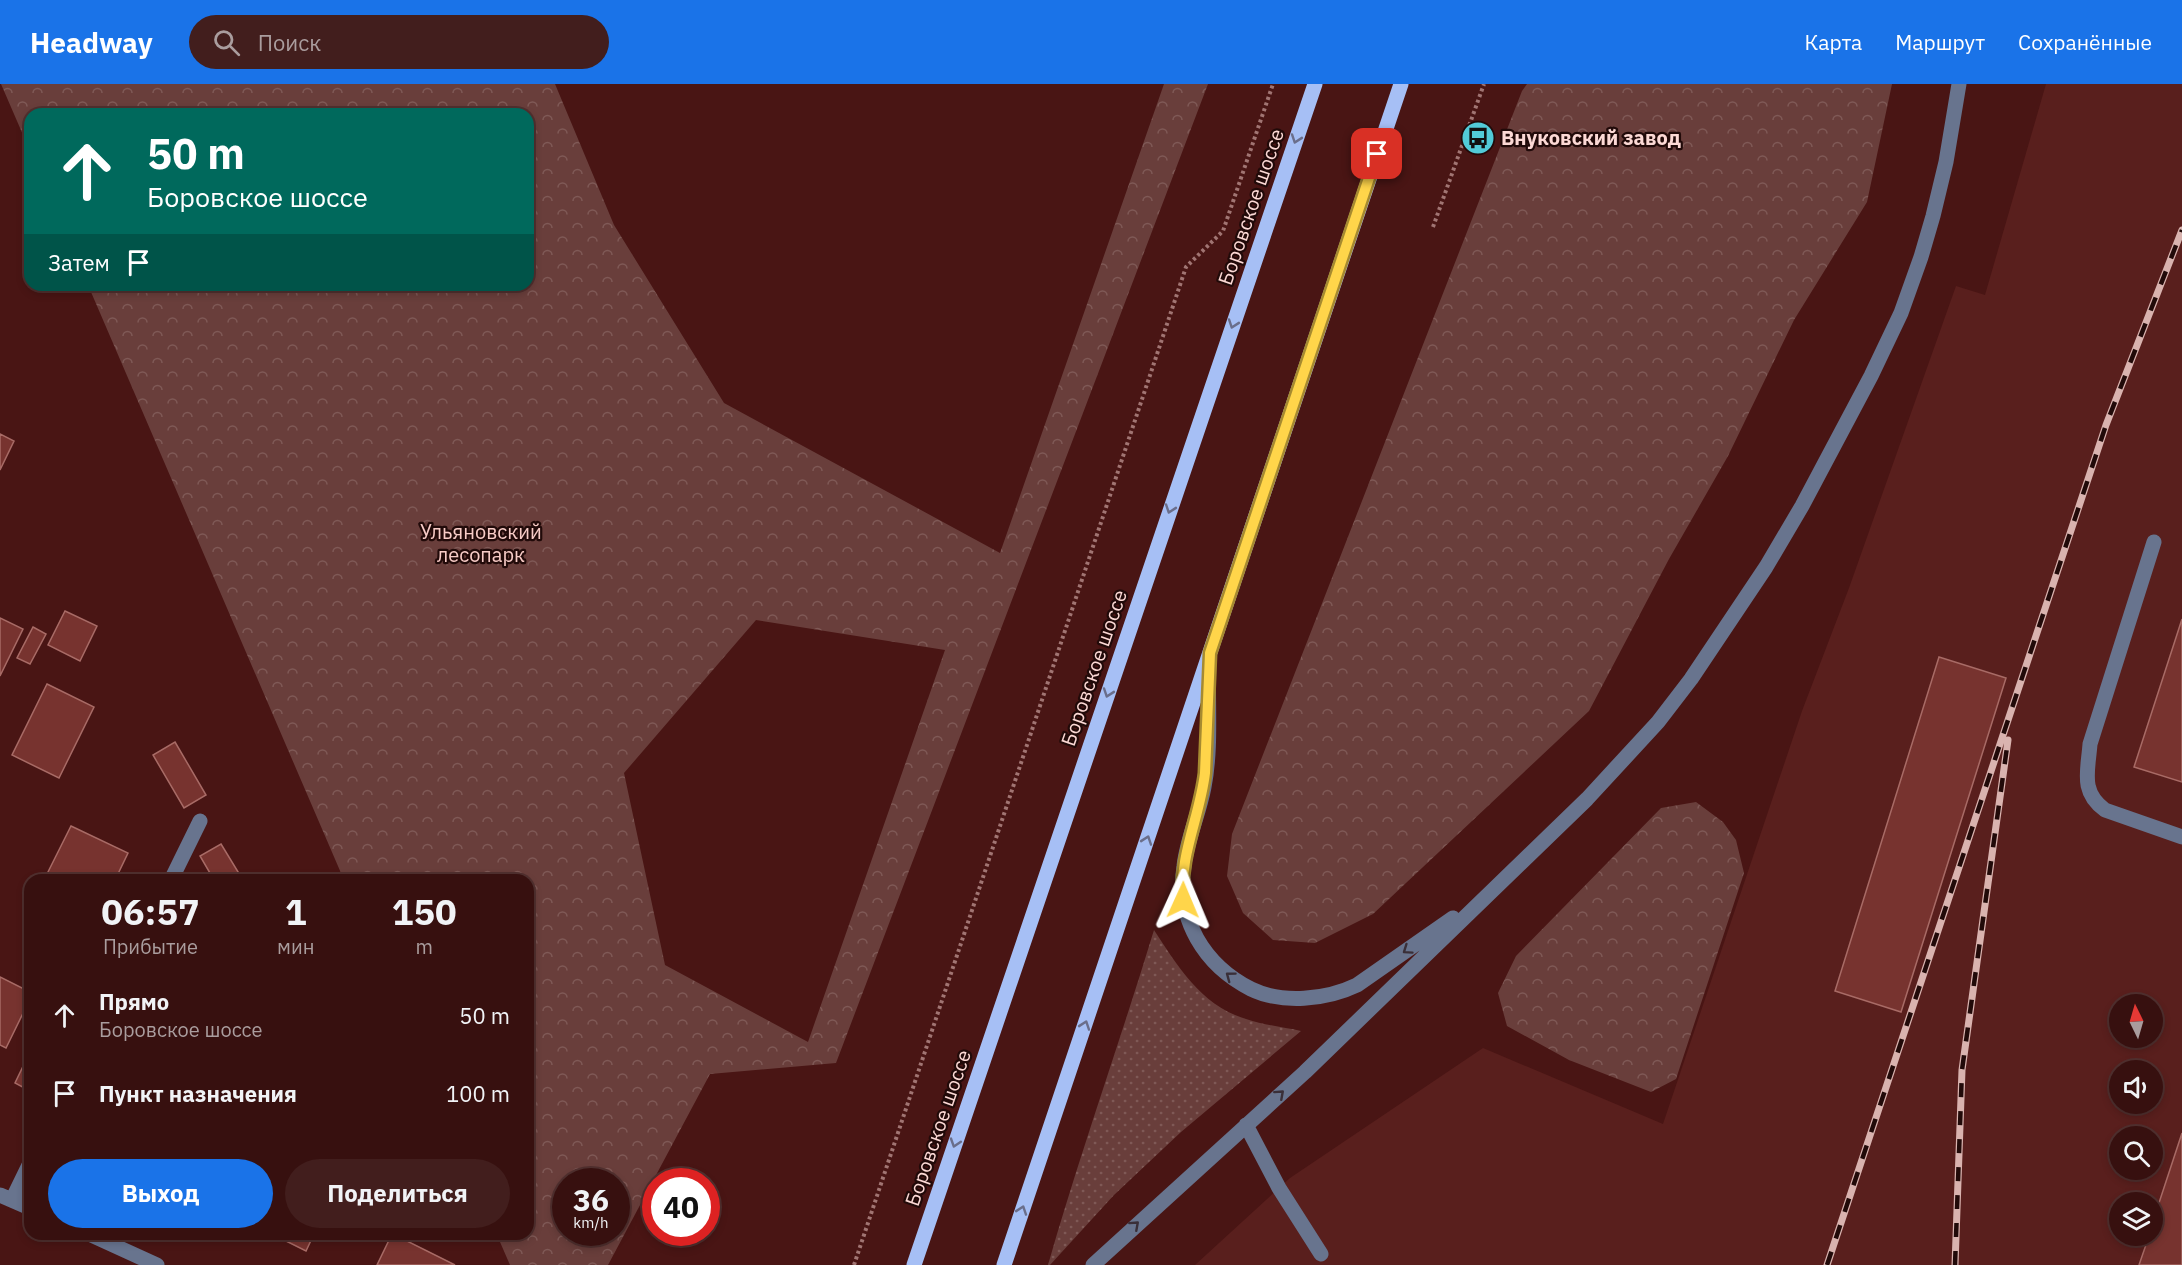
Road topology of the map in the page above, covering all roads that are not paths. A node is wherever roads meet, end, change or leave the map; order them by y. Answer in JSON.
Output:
{"nodes":[{"id":1,"x":1315,"y":84,"type":"edge"},
{"id":2,"x":1401,"y":84,"type":"edge"},
{"id":3,"x":1959,"y":84,"type":"edge"},
{"id":4,"x":2154,"y":542,"type":"dead end"},
{"id":5,"x":1210,"y":653,"type":"junction"},
{"id":6,"x":201,"y":821,"type":"dead end"},
{"id":7,"x":2182,"y":837,"type":"edge"},
{"id":8,"x":174,"y":874,"type":"edge"},
{"id":9,"x":1490,"y":892,"type":"junction"},
{"id":10,"x":1246,"y":1125,"type":"junction"},
{"id":11,"x":24,"y":1172,"type":"edge"},
{"id":12,"x":6,"y":1198,"type":"edge"},
{"id":13,"x":24,"y":1206,"type":"edge"},
{"id":14,"x":101,"y":1240,"type":"edge"},
{"id":15,"x":1321,"y":1254,"type":"dead end"},
{"id":16,"x":157,"y":1265,"type":"edge"},
{"id":17,"x":914,"y":1265,"type":"edge"},
{"id":18,"x":1004,"y":1265,"type":"edge"},
{"id":19,"x":1093,"y":1265,"type":"edge"}],
"edges":[{"from":1,"to":17,"type":"main road","name":"Боровское шоссе","one_way":true},
{"from":2,"to":5,"type":"main road"},
{"from":3,"to":9,"type":"street"},
{"from":4,"to":7,"type":"street"},
{"from":9,"to":5,"type":"street","one_way":true},
{"from":18,"to":5,"type":"main road","one_way":true},
{"from":6,"to":8,"type":"street"},
{"from":10,"to":9,"type":"street","one_way":true},
{"from":10,"to":15,"type":"street"},
{"from":19,"to":10,"type":"street","one_way":true},
{"from":11,"to":12,"type":"street"},
{"from":12,"to":13,"type":"street"},
{"from":14,"to":16,"type":"street"}]}
